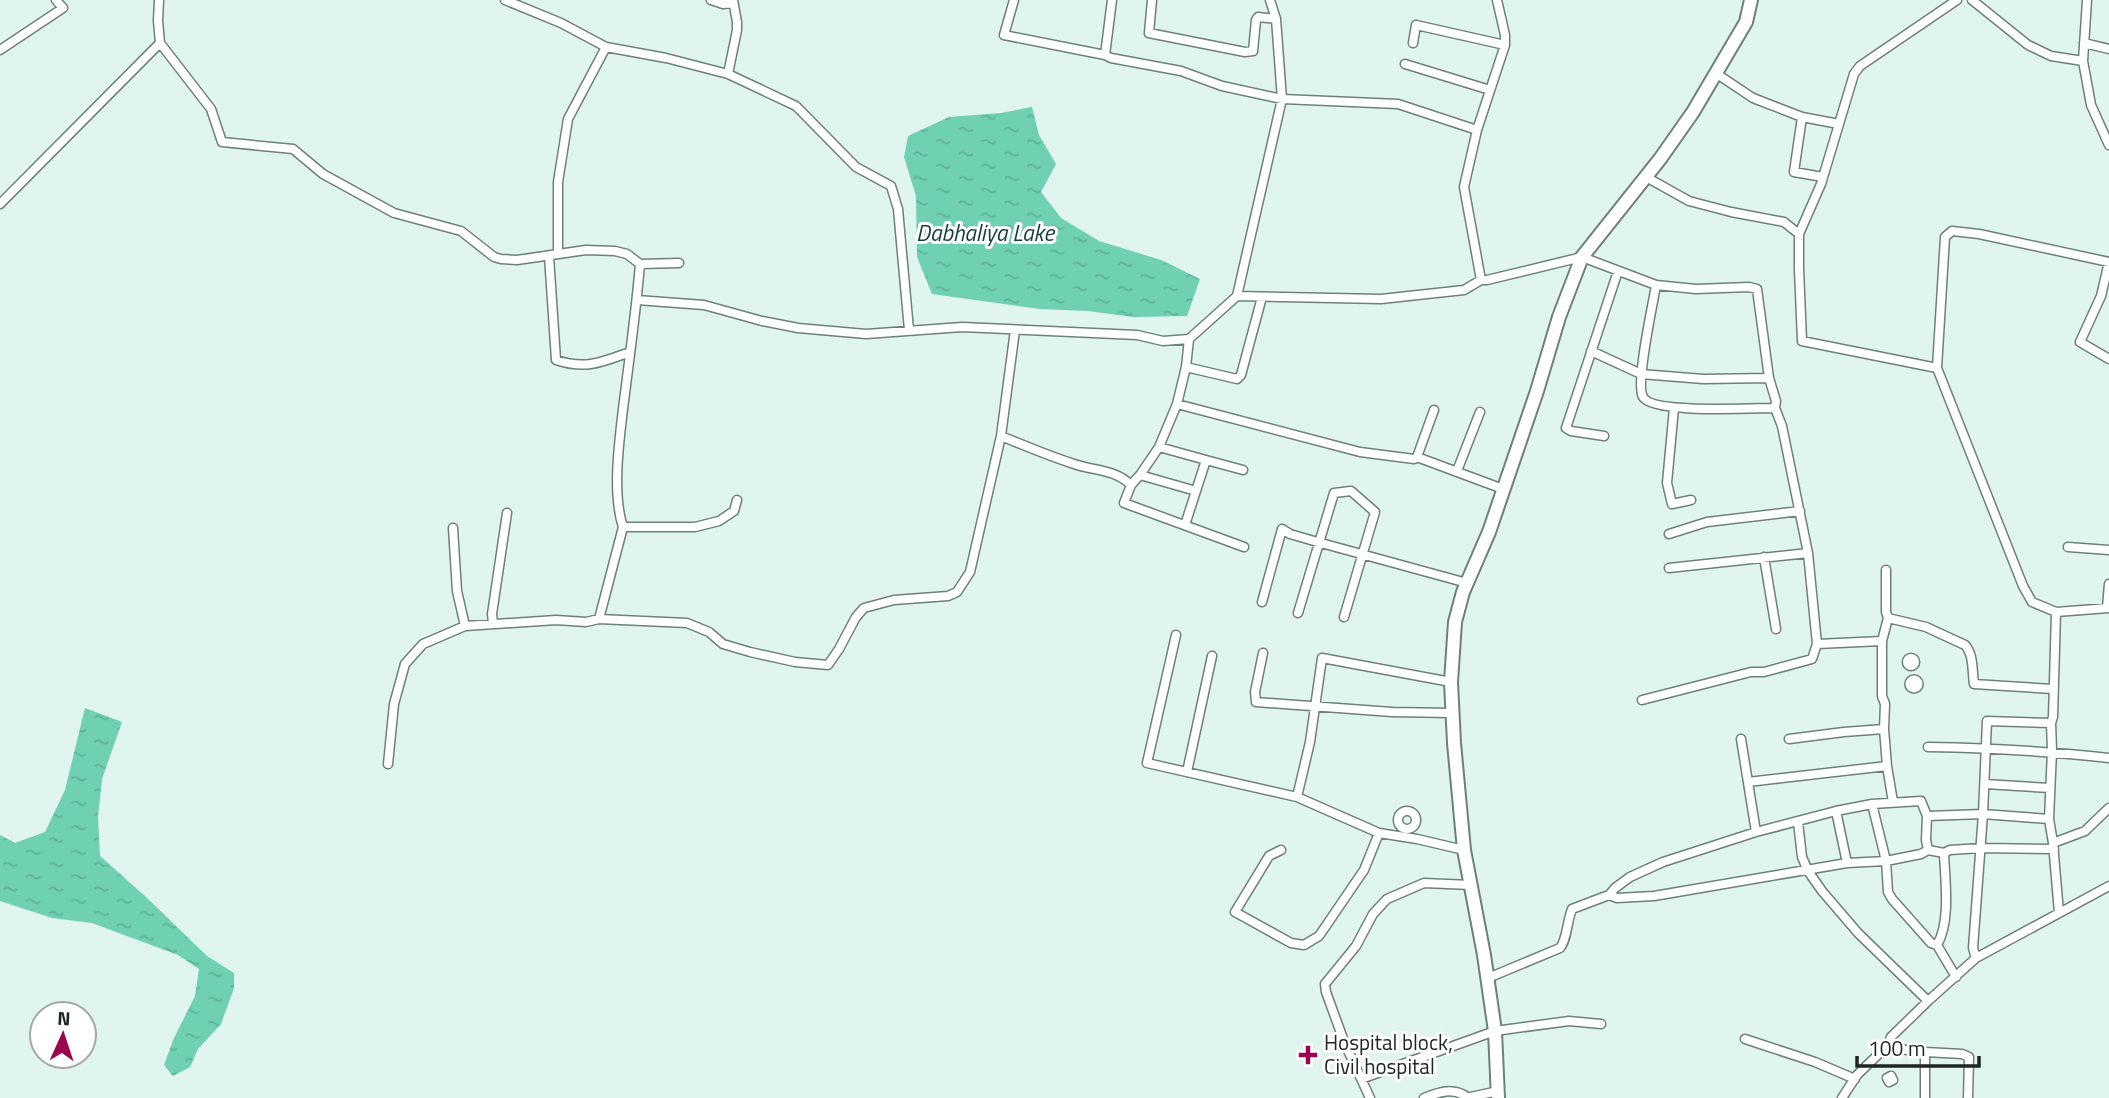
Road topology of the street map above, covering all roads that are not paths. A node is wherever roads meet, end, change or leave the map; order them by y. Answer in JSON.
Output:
{"nodes":[{"id":1,"x":56,"y":0,"type":"edge"},
{"id":2,"x":159,"y":0,"type":"edge"},
{"id":3,"x":505,"y":0,"type":"edge"},
{"id":4,"x":711,"y":0,"type":"edge"},
{"id":5,"x":1014,"y":0,"type":"edge"},
{"id":6,"x":1112,"y":0,"type":"edge"},
{"id":7,"x":1152,"y":0,"type":"edge"},
{"id":8,"x":1270,"y":0,"type":"edge"},
{"id":9,"x":1497,"y":0,"type":"edge"},
{"id":10,"x":1751,"y":0,"type":"edge"},
{"id":11,"x":1956,"y":0,"type":"edge"},
{"id":12,"x":1972,"y":0,"type":"edge"},
{"id":13,"x":2087,"y":0,"type":"edge"},
{"id":14,"x":733,"y":1,"type":"edge"},
{"id":15,"x":1276,"y":19,"type":"junction"},
{"id":16,"x":160,"y":43,"type":"junction"},
{"id":17,"x":1412,"y":43,"type":"dead end"},
{"id":18,"x":2084,"y":43,"type":"junction"},
{"id":19,"x":1505,"y":45,"type":"junction"},
{"id":20,"x":606,"y":47,"type":"junction"},
{"id":21,"x":2109,"y":49,"type":"edge"},
{"id":22,"x":0,"y":50,"type":"edge"},
{"id":23,"x":1105,"y":55,"type":"junction"},
{"id":24,"x":2083,"y":61,"type":"junction"},
{"id":25,"x":1405,"y":64,"type":"dead end"},
{"id":26,"x":728,"y":74,"type":"junction"},
{"id":27,"x":1717,"y":74,"type":"junction"},
{"id":28,"x":1490,"y":90,"type":"junction"},
{"id":29,"x":1282,"y":99,"type":"junction"},
{"id":30,"x":1802,"y":117,"type":"junction"},
{"id":31,"x":1839,"y":124,"type":"junction"},
{"id":32,"x":1477,"y":130,"type":"junction"},
{"id":33,"x":2109,"y":145,"type":"edge"},
{"id":34,"x":1646,"y":177,"type":"junction"},
{"id":35,"x":1823,"y":177,"type":"junction"},
{"id":36,"x":0,"y":204,"type":"edge"},
{"id":37,"x":1799,"y":234,"type":"junction"},
{"id":38,"x":558,"y":254,"type":"junction"},
{"id":39,"x":549,"y":256,"type":"junction"},
{"id":40,"x":1582,"y":257,"type":"junction"},
{"id":41,"x":2109,"y":262,"type":"edge"},
{"id":42,"x":679,"y":263,"type":"dead end"},
{"id":43,"x":640,"y":264,"type":"junction"},
{"id":44,"x":1618,"y":271,"type":"junction"},
{"id":45,"x":1481,"y":279,"type":"junction"},
{"id":46,"x":1656,"y":285,"type":"junction"},
{"id":47,"x":1237,"y":296,"type":"junction"},
{"id":48,"x":1262,"y":297,"type":"junction"},
{"id":49,"x":638,"y":300,"type":"junction"},
{"id":50,"x":909,"y":330,"type":"junction"},
{"id":51,"x":1015,"y":330,"type":"junction"},
{"id":52,"x":1189,"y":339,"type":"junction"},
{"id":53,"x":1591,"y":351,"type":"junction"},
{"id":54,"x":630,"y":352,"type":"junction"},
{"id":55,"x":2109,"y":359,"type":"edge"},
{"id":56,"x":1186,"y":368,"type":"junction"},
{"id":57,"x":1937,"y":368,"type":"junction"},
{"id":58,"x":1641,"y":374,"type":"junction"},
{"id":59,"x":1769,"y":378,"type":"junction"},
{"id":60,"x":1177,"y":404,"type":"junction"},
{"id":61,"x":1674,"y":408,"type":"junction"},
{"id":62,"x":1775,"y":408,"type":"junction"},
{"id":63,"x":1434,"y":410,"type":"dead end"},
{"id":64,"x":1480,"y":412,"type":"dead end"},
{"id":65,"x":1001,"y":436,"type":"junction"},
{"id":66,"x":1604,"y":436,"type":"dead end"},
{"id":67,"x":1159,"y":447,"type":"junction"},
{"id":68,"x":1418,"y":457,"type":"junction"},
{"id":69,"x":1206,"y":460,"type":"junction"},
{"id":70,"x":1243,"y":470,"type":"dead end"},
{"id":71,"x":1457,"y":471,"type":"junction"},
{"id":72,"x":1140,"y":475,"type":"junction"},
{"id":73,"x":1131,"y":485,"type":"junction"},
{"id":74,"x":1503,"y":489,"type":"junction"},
{"id":75,"x":1196,"y":491,"type":"junction"},
{"id":76,"x":737,"y":500,"type":"dead end"},
{"id":77,"x":1690,"y":500,"type":"dead end"},
{"id":78,"x":1800,"y":510,"type":"junction"},
{"id":79,"x":507,"y":513,"type":"dead end"},
{"id":80,"x":1185,"y":525,"type":"junction"},
{"id":81,"x":623,"y":527,"type":"junction"},
{"id":82,"x":453,"y":528,"type":"dead end"},
{"id":83,"x":1669,"y":534,"type":"dead end"},
{"id":84,"x":1318,"y":542,"type":"junction"},
{"id":85,"x":1244,"y":547,"type":"dead end"},
{"id":86,"x":2068,"y":547,"type":"dead end"},
{"id":87,"x":2109,"y":550,"type":"edge"},
{"id":88,"x":1808,"y":553,"type":"junction"},
{"id":89,"x":1363,"y":554,"type":"junction"},
{"id":90,"x":1764,"y":557,"type":"junction"},
{"id":91,"x":1669,"y":568,"type":"dead end"},
{"id":92,"x":1886,"y":570,"type":"dead end"},
{"id":93,"x":1467,"y":583,"type":"junction"},
{"id":94,"x":2109,"y":584,"type":"edge"},
{"id":95,"x":1262,"y":602,"type":"dead end"},
{"id":96,"x":2108,"y":608,"type":"edge"},
{"id":97,"x":2056,"y":612,"type":"junction"},
{"id":98,"x":1298,"y":613,"type":"dead end"},
{"id":99,"x":1345,"y":617,"type":"dead end"},
{"id":100,"x":1888,"y":618,"type":"junction"},
{"id":101,"x":598,"y":619,"type":"junction"},
{"id":102,"x":493,"y":623,"type":"junction"},
{"id":103,"x":465,"y":626,"type":"junction"},
{"id":104,"x":1776,"y":629,"type":"dead end"},
{"id":105,"x":1176,"y":635,"type":"dead end"},
{"id":106,"x":1882,"y":641,"type":"junction"},
{"id":107,"x":1817,"y":644,"type":"junction"},
{"id":108,"x":1263,"y":653,"type":"dead end"},
{"id":109,"x":1212,"y":656,"type":"dead end"},
{"id":110,"x":1451,"y":681,"type":"junction"},
{"id":111,"x":2053,"y":689,"type":"junction"},
{"id":112,"x":1642,"y":700,"type":"dead end"},
{"id":113,"x":1315,"y":707,"type":"junction"},
{"id":114,"x":1452,"y":713,"type":"junction"},
{"id":115,"x":2051,"y":723,"type":"junction"},
{"id":116,"x":1884,"y":729,"type":"junction"},
{"id":117,"x":1741,"y":739,"type":"dead end"},
{"id":118,"x":1789,"y":739,"type":"dead end"},
{"id":119,"x":1928,"y":747,"type":"dead end"},
{"id":120,"x":1986,"y":748,"type":"junction"},
{"id":121,"x":2052,"y":751,"type":"junction"},
{"id":122,"x":2109,"y":758,"type":"edge"},
{"id":123,"x":388,"y":764,"type":"dead end"},
{"id":124,"x":1887,"y":766,"type":"junction"},
{"id":125,"x":1187,"y":772,"type":"junction"},
{"id":126,"x":1748,"y":782,"type":"junction"},
{"id":127,"x":1985,"y":784,"type":"junction"},
{"id":128,"x":2050,"y":788,"type":"junction"},
{"id":129,"x":1297,"y":797,"type":"junction"},
{"id":130,"x":1893,"y":802,"type":"junction"},
{"id":131,"x":1872,"y":804,"type":"junction"},
{"id":132,"x":2109,"y":808,"type":"edge"},
{"id":133,"x":1836,"y":811,"type":"junction"},
{"id":134,"x":1983,"y":814,"type":"junction"},
{"id":135,"x":1927,"y":816,"type":"junction"},
{"id":136,"x":2049,"y":818,"type":"junction"},
{"id":137,"x":1798,"y":822,"type":"junction"},
{"id":138,"x":1756,"y":832,"type":"junction"},
{"id":139,"x":1379,"y":833,"type":"junction"},
{"id":140,"x":2053,"y":846,"type":"junction"},
{"id":141,"x":1981,"y":848,"type":"junction"},
{"id":142,"x":1281,"y":850,"type":"dead end"},
{"id":143,"x":1464,"y":850,"type":"junction"},
{"id":144,"x":1928,"y":850,"type":"junction"},
{"id":145,"x":1944,"y":853,"type":"junction"},
{"id":146,"x":1886,"y":860,"type":"junction"},
{"id":147,"x":1847,"y":863,"type":"junction"},
{"id":148,"x":1808,"y":871,"type":"junction"},
{"id":149,"x":1471,"y":886,"type":"junction"},
{"id":150,"x":2109,"y":886,"type":"edge"},
{"id":151,"x":1609,"y":895,"type":"junction"},
{"id":152,"x":2059,"y":913,"type":"junction"},
{"id":153,"x":1937,"y":945,"type":"junction"},
{"id":154,"x":1976,"y":958,"type":"junction"},
{"id":155,"x":1956,"y":977,"type":"junction"},
{"id":156,"x":1488,"y":978,"type":"junction"},
{"id":157,"x":1927,"y":1001,"type":"junction"},
{"id":158,"x":1601,"y":1024,"type":"dead end"},
{"id":159,"x":1495,"y":1031,"type":"junction"},
{"id":160,"x":1745,"y":1038,"type":"dead end"},
{"id":161,"x":1888,"y":1045,"type":"junction"},
{"id":162,"x":1926,"y":1052,"type":"junction"},
{"id":163,"x":1361,"y":1079,"type":"junction"},
{"id":164,"x":1855,"y":1079,"type":"junction"},
{"id":165,"x":1498,"y":1094,"type":"edge"},
{"id":166,"x":1370,"y":1098,"type":"edge"},
{"id":167,"x":1424,"y":1098,"type":"edge"},
{"id":168,"x":1466,"y":1098,"type":"edge"},
{"id":169,"x":1842,"y":1098,"type":"edge"},
{"id":170,"x":1925,"y":1098,"type":"edge"},
{"id":171,"x":1968,"y":1098,"type":"edge"}],
"edges":[{"from":1,"to":22,"type":"street"},
{"from":2,"to":16,"type":"street"},
{"from":3,"to":20,"type":"street"},
{"from":4,"to":14,"type":"street"},
{"from":5,"to":23,"type":"street"},
{"from":6,"to":23,"type":"street"},
{"from":7,"to":15,"type":"street"},
{"from":8,"to":15,"type":"street"},
{"from":9,"to":19,"type":"street"},
{"from":10,"to":27,"type":"street"},
{"from":11,"to":31,"type":"street"},
{"from":12,"to":24,"type":"street"},
{"from":13,"to":18,"type":"street"},
{"from":14,"to":26,"type":"street"},
{"from":15,"to":29,"type":"street"},
{"from":16,"to":36,"type":"street"},
{"from":16,"to":39,"type":"street"},
{"from":17,"to":19,"type":"street"},
{"from":18,"to":21,"type":"street"},
{"from":18,"to":24,"type":"street"},
{"from":19,"to":28,"type":"street"},
{"from":20,"to":26,"type":"street"},
{"from":20,"to":38,"type":"street"},
{"from":23,"to":29,"type":"street"},
{"from":24,"to":33,"type":"street"},
{"from":25,"to":28,"type":"street"},
{"from":26,"to":50,"type":"street"},
{"from":27,"to":30,"type":"street"},
{"from":27,"to":34,"type":"street"},
{"from":28,"to":32,"type":"street"},
{"from":29,"to":32,"type":"street"},
{"from":29,"to":47,"type":"street"},
{"from":30,"to":31,"type":"street"},
{"from":30,"to":35,"type":"street"},
{"from":31,"to":35,"type":"street"},
{"from":32,"to":45,"type":"street"},
{"from":34,"to":37,"type":"street"},
{"from":34,"to":40,"type":"street"},
{"from":35,"to":37,"type":"street"},
{"from":37,"to":57,"type":"street"},
{"from":38,"to":39,"type":"street"},
{"from":38,"to":43,"type":"street"},
{"from":39,"to":54,"type":"street"},
{"from":40,"to":44,"type":"street"},
{"from":40,"to":45,"type":"street"},
{"from":40,"to":74,"type":"street"},
{"from":41,"to":55,"type":"street"},
{"from":41,"to":57,"type":"street"},
{"from":42,"to":43,"type":"street"},
{"from":43,"to":49,"type":"street"},
{"from":44,"to":46,"type":"street"},
{"from":44,"to":53,"type":"street"},
{"from":45,"to":48,"type":"street"},
{"from":46,"to":58,"type":"street"},
{"from":46,"to":59,"type":"street"},
{"from":47,"to":48,"type":"street"},
{"from":47,"to":52,"type":"street"},
{"from":48,"to":56,"type":"street"},
{"from":49,"to":50,"type":"street"},
{"from":49,"to":54,"type":"street"},
{"from":50,"to":51,"type":"street"},
{"from":51,"to":52,"type":"street"},
{"from":51,"to":65,"type":"street"},
{"from":52,"to":56,"type":"street"},
{"from":53,"to":58,"type":"street"},
{"from":53,"to":66,"type":"street"},
{"from":54,"to":81,"type":"street"},
{"from":56,"to":60,"type":"street"},
{"from":57,"to":97,"type":"street"},
{"from":58,"to":59,"type":"street"},
{"from":58,"to":61,"type":"street"},
{"from":59,"to":62,"type":"street"},
{"from":60,"to":67,"type":"street"},
{"from":60,"to":68,"type":"street"},
{"from":61,"to":62,"type":"street"},
{"from":61,"to":77,"type":"street"},
{"from":62,"to":78,"type":"street"},
{"from":63,"to":68,"type":"street"},
{"from":64,"to":71,"type":"street"},
{"from":65,"to":73,"type":"street"},
{"from":65,"to":101,"type":"street"},
{"from":67,"to":69,"type":"street"},
{"from":67,"to":72,"type":"street"},
{"from":68,"to":71,"type":"street"},
{"from":69,"to":70,"type":"street"},
{"from":69,"to":75,"type":"street"},
{"from":71,"to":74,"type":"street"},
{"from":72,"to":73,"type":"street"},
{"from":72,"to":75,"type":"street"},
{"from":73,"to":80,"type":"street"},
{"from":74,"to":93,"type":"street"},
{"from":75,"to":80,"type":"street"},
{"from":76,"to":81,"type":"street"},
{"from":78,"to":83,"type":"street"},
{"from":78,"to":88,"type":"street"},
{"from":79,"to":102,"type":"street"},
{"from":80,"to":85,"type":"street"},
{"from":81,"to":101,"type":"street"},
{"from":82,"to":103,"type":"street"},
{"from":84,"to":89,"type":"street"},
{"from":84,"to":89,"type":"street"},
{"from":84,"to":95,"type":"street"},
{"from":84,"to":98,"type":"street"},
{"from":86,"to":87,"type":"street"},
{"from":88,"to":90,"type":"street"},
{"from":88,"to":107,"type":"street"},
{"from":89,"to":93,"type":"street"},
{"from":89,"to":99,"type":"street"},
{"from":90,"to":91,"type":"street"},
{"from":90,"to":104,"type":"street"},
{"from":92,"to":100,"type":"street"},
{"from":93,"to":110,"type":"street"},
{"from":94,"to":96,"type":"street"},
{"from":96,"to":97,"type":"street"},
{"from":97,"to":111,"type":"street"},
{"from":100,"to":106,"type":"street"},
{"from":100,"to":111,"type":"street"},
{"from":101,"to":102,"type":"street"},
{"from":102,"to":103,"type":"street"},
{"from":103,"to":123,"type":"street"},
{"from":105,"to":125,"type":"street"},
{"from":106,"to":107,"type":"street"},
{"from":106,"to":116,"type":"street"},
{"from":107,"to":112,"type":"street"},
{"from":108,"to":113,"type":"street"},
{"from":109,"to":125,"type":"street"},
{"from":110,"to":113,"type":"street"},
{"from":110,"to":114,"type":"street"},
{"from":111,"to":115,"type":"street"},
{"from":113,"to":114,"type":"street"},
{"from":113,"to":129,"type":"street"},
{"from":114,"to":143,"type":"street"},
{"from":115,"to":120,"type":"street"},
{"from":115,"to":121,"type":"street"},
{"from":116,"to":118,"type":"street"},
{"from":116,"to":124,"type":"street"},
{"from":117,"to":126,"type":"street"},
{"from":119,"to":120,"type":"street"},
{"from":120,"to":121,"type":"street"},
{"from":120,"to":127,"type":"street"},
{"from":121,"to":122,"type":"street"},
{"from":121,"to":128,"type":"street"},
{"from":124,"to":126,"type":"street"},
{"from":124,"to":130,"type":"street"},
{"from":125,"to":129,"type":"street"},
{"from":126,"to":138,"type":"street"},
{"from":127,"to":128,"type":"street"},
{"from":127,"to":134,"type":"street"},
{"from":128,"to":136,"type":"street"},
{"from":129,"to":139,"type":"street"},
{"from":130,"to":131,"type":"street"},
{"from":130,"to":135,"type":"street"},
{"from":131,"to":133,"type":"street"},
{"from":131,"to":146,"type":"street"},
{"from":132,"to":140,"type":"street"},
{"from":133,"to":137,"type":"street"},
{"from":133,"to":147,"type":"street"},
{"from":134,"to":135,"type":"street"},
{"from":134,"to":136,"type":"street"},
{"from":134,"to":141,"type":"street"},
{"from":135,"to":144,"type":"street"},
{"from":136,"to":140,"type":"street"},
{"from":137,"to":138,"type":"street"},
{"from":137,"to":148,"type":"street"},
{"from":138,"to":151,"type":"street"},
{"from":139,"to":142,"type":"street"},
{"from":139,"to":143,"type":"street"},
{"from":140,"to":141,"type":"street"},
{"from":140,"to":152,"type":"street"},
{"from":141,"to":145,"type":"street"},
{"from":141,"to":154,"type":"street"},
{"from":143,"to":149,"type":"street"},
{"from":144,"to":145,"type":"street"},
{"from":144,"to":146,"type":"street"},
{"from":145,"to":153,"type":"street"},
{"from":146,"to":147,"type":"street"},
{"from":146,"to":153,"type":"street"},
{"from":147,"to":148,"type":"street"},
{"from":148,"to":151,"type":"street"},
{"from":148,"to":157,"type":"street"},
{"from":149,"to":156,"type":"street"},
{"from":149,"to":163,"type":"street"},
{"from":150,"to":152,"type":"street"},
{"from":151,"to":156,"type":"street"},
{"from":152,"to":154,"type":"street"},
{"from":153,"to":155,"type":"street"},
{"from":154,"to":155,"type":"street"},
{"from":155,"to":157,"type":"street"},
{"from":156,"to":159,"type":"street"},
{"from":157,"to":161,"type":"street"},
{"from":158,"to":159,"type":"street"},
{"from":159,"to":163,"type":"street"},
{"from":159,"to":165,"type":"street"},
{"from":160,"to":164,"type":"street"},
{"from":161,"to":162,"type":"street"},
{"from":161,"to":164,"type":"street"},
{"from":162,"to":170,"type":"street"},
{"from":162,"to":171,"type":"street"},
{"from":163,"to":166,"type":"street"},
{"from":164,"to":169,"type":"street"},
{"from":165,"to":168,"type":"street"},
{"from":167,"to":168,"type":"street"}]}
